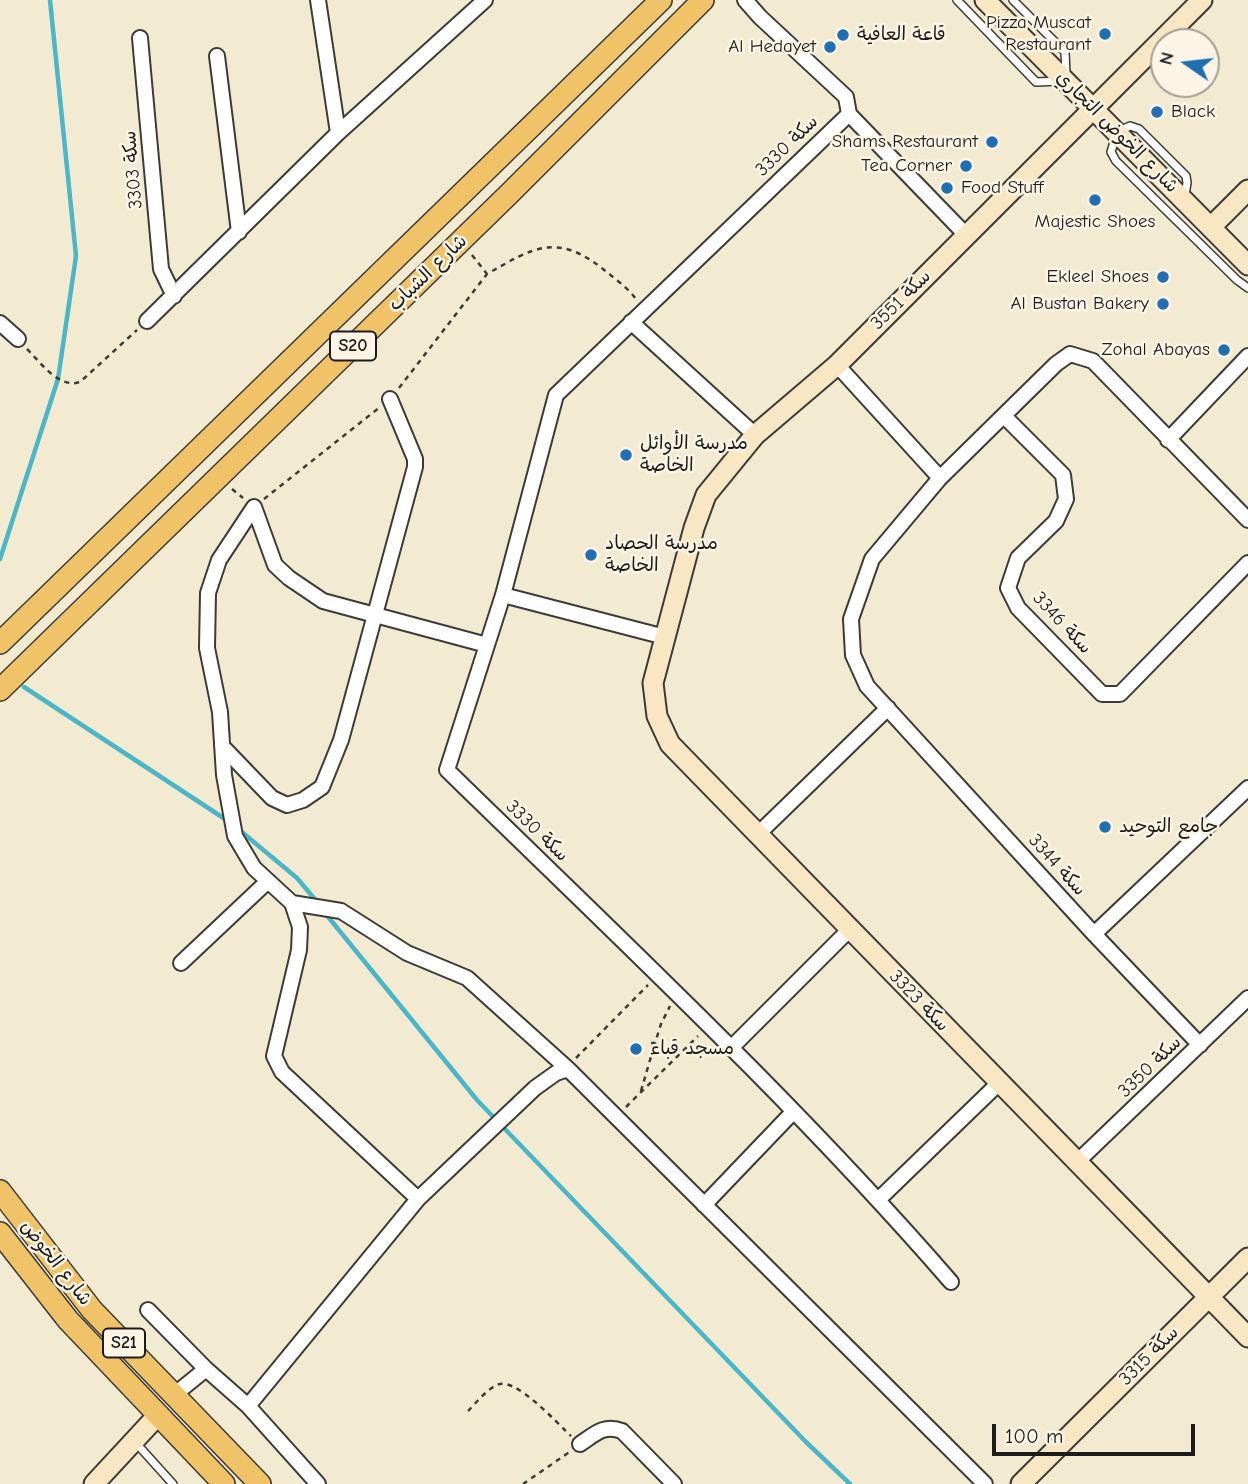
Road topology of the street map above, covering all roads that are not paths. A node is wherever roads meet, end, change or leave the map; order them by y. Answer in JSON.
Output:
{"nodes":[{"id":1,"x":318,"y":0,"type":"edge"},
{"id":2,"x":485,"y":0,"type":"edge"},
{"id":3,"x":661,"y":0,"type":"edge"},
{"id":4,"x":703,"y":0,"type":"edge"},
{"id":5,"x":746,"y":0,"type":"edge"},
{"id":6,"x":957,"y":0,"type":"edge"},
{"id":7,"x":985,"y":0,"type":"edge"},
{"id":8,"x":1013,"y":0,"type":"edge"},
{"id":9,"x":1202,"y":0,"type":"edge"},
{"id":10,"x":140,"y":38,"type":"dead end"},
{"id":11,"x":217,"y":56,"type":"dead end"},
{"id":12,"x":1066,"y":81,"type":"junction"},
{"id":13,"x":1094,"y":109,"type":"junction"},
{"id":14,"x":849,"y":114,"type":"junction"},
{"id":15,"x":1117,"y":132,"type":"junction"},
{"id":16,"x":338,"y":133,"type":"junction"},
{"id":17,"x":1248,"y":190,"type":"edge"},
{"id":18,"x":1211,"y":227,"type":"junction"},
{"id":19,"x":239,"y":232,"type":"junction"},
{"id":20,"x":965,"y":234,"type":"junction"},
{"id":21,"x":1248,"y":265,"type":"edge"},
{"id":22,"x":1248,"y":288,"type":"edge"},
{"id":23,"x":174,"y":296,"type":"junction"},
{"id":24,"x":147,"y":321,"type":"road end"},
{"id":25,"x":631,"y":322,"type":"junction"},
{"id":26,"x":0,"y":323,"type":"edge"},
{"id":27,"x":18,"y":339,"type":"road end"},
{"id":28,"x":1248,"y":356,"type":"edge"},
{"id":29,"x":837,"y":365,"type":"junction"},
{"id":30,"x":390,"y":399,"type":"road end"},
{"id":31,"x":1004,"y":416,"type":"junction"},
{"id":32,"x":755,"y":435,"type":"junction"},
{"id":33,"x":1168,"y":440,"type":"junction"},
{"id":34,"x":940,"y":478,"type":"junction"},
{"id":35,"x":1248,"y":520,"type":"edge"},
{"id":36,"x":1248,"y":563,"type":"edge"},
{"id":37,"x":503,"y":595,"type":"junction"},
{"id":38,"x":377,"y":614,"type":"junction"},
{"id":39,"x":665,"y":637,"type":"junction"},
{"id":40,"x":0,"y":643,"type":"edge"},
{"id":41,"x":487,"y":645,"type":"junction"},
{"id":42,"x":0,"y":690,"type":"edge"},
{"id":43,"x":888,"y":708,"type":"junction"},
{"id":44,"x":222,"y":746,"type":"junction"},
{"id":45,"x":1248,"y":788,"type":"edge"},
{"id":46,"x":757,"y":835,"type":"junction"},
{"id":47,"x":268,"y":881,"type":"junction"},
{"id":48,"x":292,"y":903,"type":"junction"},
{"id":49,"x":849,"y":930,"type":"junction"},
{"id":50,"x":1094,"y":934,"type":"junction"},
{"id":51,"x":181,"y":963,"type":"dead end"},
{"id":52,"x":1248,"y":998,"type":"edge"},
{"id":53,"x":1200,"y":1045,"type":"junction"},
{"id":54,"x":732,"y":1048,"type":"junction"},
{"id":55,"x":568,"y":1069,"type":"junction"},
{"id":56,"x":999,"y":1083,"type":"junction"},
{"id":57,"x":793,"y":1112,"type":"junction"},
{"id":58,"x":1077,"y":1162,"type":"junction"},
{"id":59,"x":0,"y":1191,"type":"edge"},
{"id":60,"x":418,"y":1199,"type":"junction"},
{"id":61,"x":879,"y":1199,"type":"junction"},
{"id":62,"x":704,"y":1205,"type":"junction"},
{"id":63,"x":0,"y":1233,"type":"edge"},
{"id":64,"x":1248,"y":1258,"type":"edge"},
{"id":65,"x":951,"y":1282,"type":"dead end"},
{"id":66,"x":1208,"y":1297,"type":"junction"},
{"id":67,"x":148,"y":1310,"type":"dead end"},
{"id":68,"x":1248,"y":1337,"type":"edge"},
{"id":69,"x":206,"y":1369,"type":"junction"},
{"id":70,"x":174,"y":1395,"type":"junction"},
{"id":71,"x":248,"y":1406,"type":"junction"},
{"id":72,"x":158,"y":1415,"type":"junction"},
{"id":73,"x":135,"y":1441,"type":"junction"},
{"id":74,"x":580,"y":1444,"type":"road end"},
{"id":75,"x":94,"y":1484,"type":"edge"},
{"id":76,"x":173,"y":1484,"type":"edge"},
{"id":77,"x":224,"y":1484,"type":"edge"},
{"id":78,"x":260,"y":1484,"type":"edge"},
{"id":79,"x":318,"y":1484,"type":"edge"},
{"id":80,"x":674,"y":1484,"type":"edge"},
{"id":81,"x":985,"y":1484,"type":"edge"},
{"id":82,"x":1021,"y":1484,"type":"edge"}],
"edges":[{"from":1,"to":16,"type":"street"},
{"from":2,"to":16,"type":"street"},
{"from":3,"to":40,"type":"main road","name":"شارع الشباب","number":"S20"},
{"from":4,"to":42,"type":"main road","name":"شارع الشباب","number":"S20"},
{"from":5,"to":14,"type":"street"},
{"from":6,"to":12,"type":"lane"},
{"from":7,"to":12,"type":"street","name":"شارع الخوض التجاري"},
{"from":8,"to":12,"type":"lane"},
{"from":9,"to":13,"type":"street","name":"سكة 3551"},
{"from":10,"to":23,"type":"street","name":"سكة 3303"},
{"from":11,"to":19,"type":"street"},
{"from":12,"to":13,"type":"street","name":"شارع الخوض التجاري"},
{"from":13,"to":15,"type":"street","name":"شارع الخوض التجاري"},
{"from":13,"to":20,"type":"street","name":"سكة 3551"},
{"from":14,"to":20,"type":"street","name":"سكة 3330"},
{"from":14,"to":25,"type":"street","name":"سكة 3330"},
{"from":15,"to":18,"type":"street","name":"شارع الخوض التجاري"},
{"from":15,"to":22,"type":"lane"},
{"from":16,"to":19,"type":"street"},
{"from":17,"to":18,"type":"street"},
{"from":18,"to":21,"type":"street","name":"شارع الخوض التجاري"},
{"from":19,"to":23,"type":"street"},
{"from":20,"to":29,"type":"street","name":"سكة 3551"},
{"from":23,"to":24,"type":"street"},
{"from":25,"to":32,"type":"street"},
{"from":25,"to":37,"type":"street","name":"سكة 3330"},
{"from":26,"to":27,"type":"street"},
{"from":28,"to":33,"type":"street"},
{"from":29,"to":32,"type":"street","name":"سكة 3551"},
{"from":29,"to":34,"type":"street"},
{"from":30,"to":38,"type":"street"},
{"from":31,"to":33,"type":"street","name":"سكة 3344"},
{"from":31,"to":34,"type":"street","name":"سكة 3344"},
{"from":31,"to":36,"type":"street","name":"سكة 3346"},
{"from":32,"to":39,"type":"street","name":"سكة 3551"},
{"from":33,"to":35,"type":"street"},
{"from":34,"to":43,"type":"street","name":"سكة 3344"},
{"from":37,"to":39,"type":"street"},
{"from":37,"to":41,"type":"street","name":"سكة 3330"},
{"from":38,"to":41,"type":"street"},
{"from":38,"to":44,"type":"street"},
{"from":38,"to":44,"type":"street"},
{"from":39,"to":46,"type":"street","name":"سكة 3323"},
{"from":41,"to":54,"type":"street","name":"سكة 3330"},
{"from":43,"to":46,"type":"street"},
{"from":43,"to":50,"type":"street","name":"سكة 3344"},
{"from":44,"to":47,"type":"street"},
{"from":45,"to":50,"type":"street"},
{"from":46,"to":49,"type":"street","name":"سكة 3323"},
{"from":47,"to":48,"type":"street"},
{"from":47,"to":51,"type":"street"},
{"from":48,"to":55,"type":"street"},
{"from":48,"to":60,"type":"street"},
{"from":49,"to":54,"type":"street"},
{"from":49,"to":56,"type":"street","name":"سكة 3323"},
{"from":50,"to":53,"type":"street","name":"سكة 3344"},
{"from":52,"to":53,"type":"street","name":"سكة 3350"},
{"from":53,"to":58,"type":"street","name":"سكة 3350"},
{"from":54,"to":57,"type":"street","name":"سكة 3330"},
{"from":55,"to":60,"type":"street"},
{"from":55,"to":62,"type":"street"},
{"from":56,"to":58,"type":"street","name":"سكة 3323"},
{"from":56,"to":61,"type":"street"},
{"from":57,"to":61,"type":"street","name":"سكة 3330"},
{"from":57,"to":62,"type":"street"},
{"from":58,"to":66,"type":"street","name":"سكة 3323"},
{"from":59,"to":70,"type":"main road","name":"شارع الخوض","number":"S21"},
{"from":60,"to":71,"type":"street"},
{"from":61,"to":65,"type":"street","name":"سكة 3330"},
{"from":62,"to":81,"type":"street"},
{"from":63,"to":72,"type":"main road","name":"شارع الخوض","number":"S21"},
{"from":64,"to":66,"type":"street","name":"سكة 3315"},
{"from":66,"to":68,"type":"street","name":"سكة 3323"},
{"from":66,"to":82,"type":"street","name":"سكة 3315"},
{"from":67,"to":69,"type":"street"},
{"from":69,"to":70,"type":"street"},
{"from":69,"to":71,"type":"street"},
{"from":70,"to":78,"type":"main road","name":"شارع الخوض","number":"S21"},
{"from":71,"to":79,"type":"street"},
{"from":72,"to":73,"type":"street"},
{"from":72,"to":77,"type":"main road","name":"شارع الخوض","number":"S21"},
{"from":73,"to":75,"type":"street"},
{"from":73,"to":76,"type":"lane"},
{"from":74,"to":80,"type":"street"}]}
